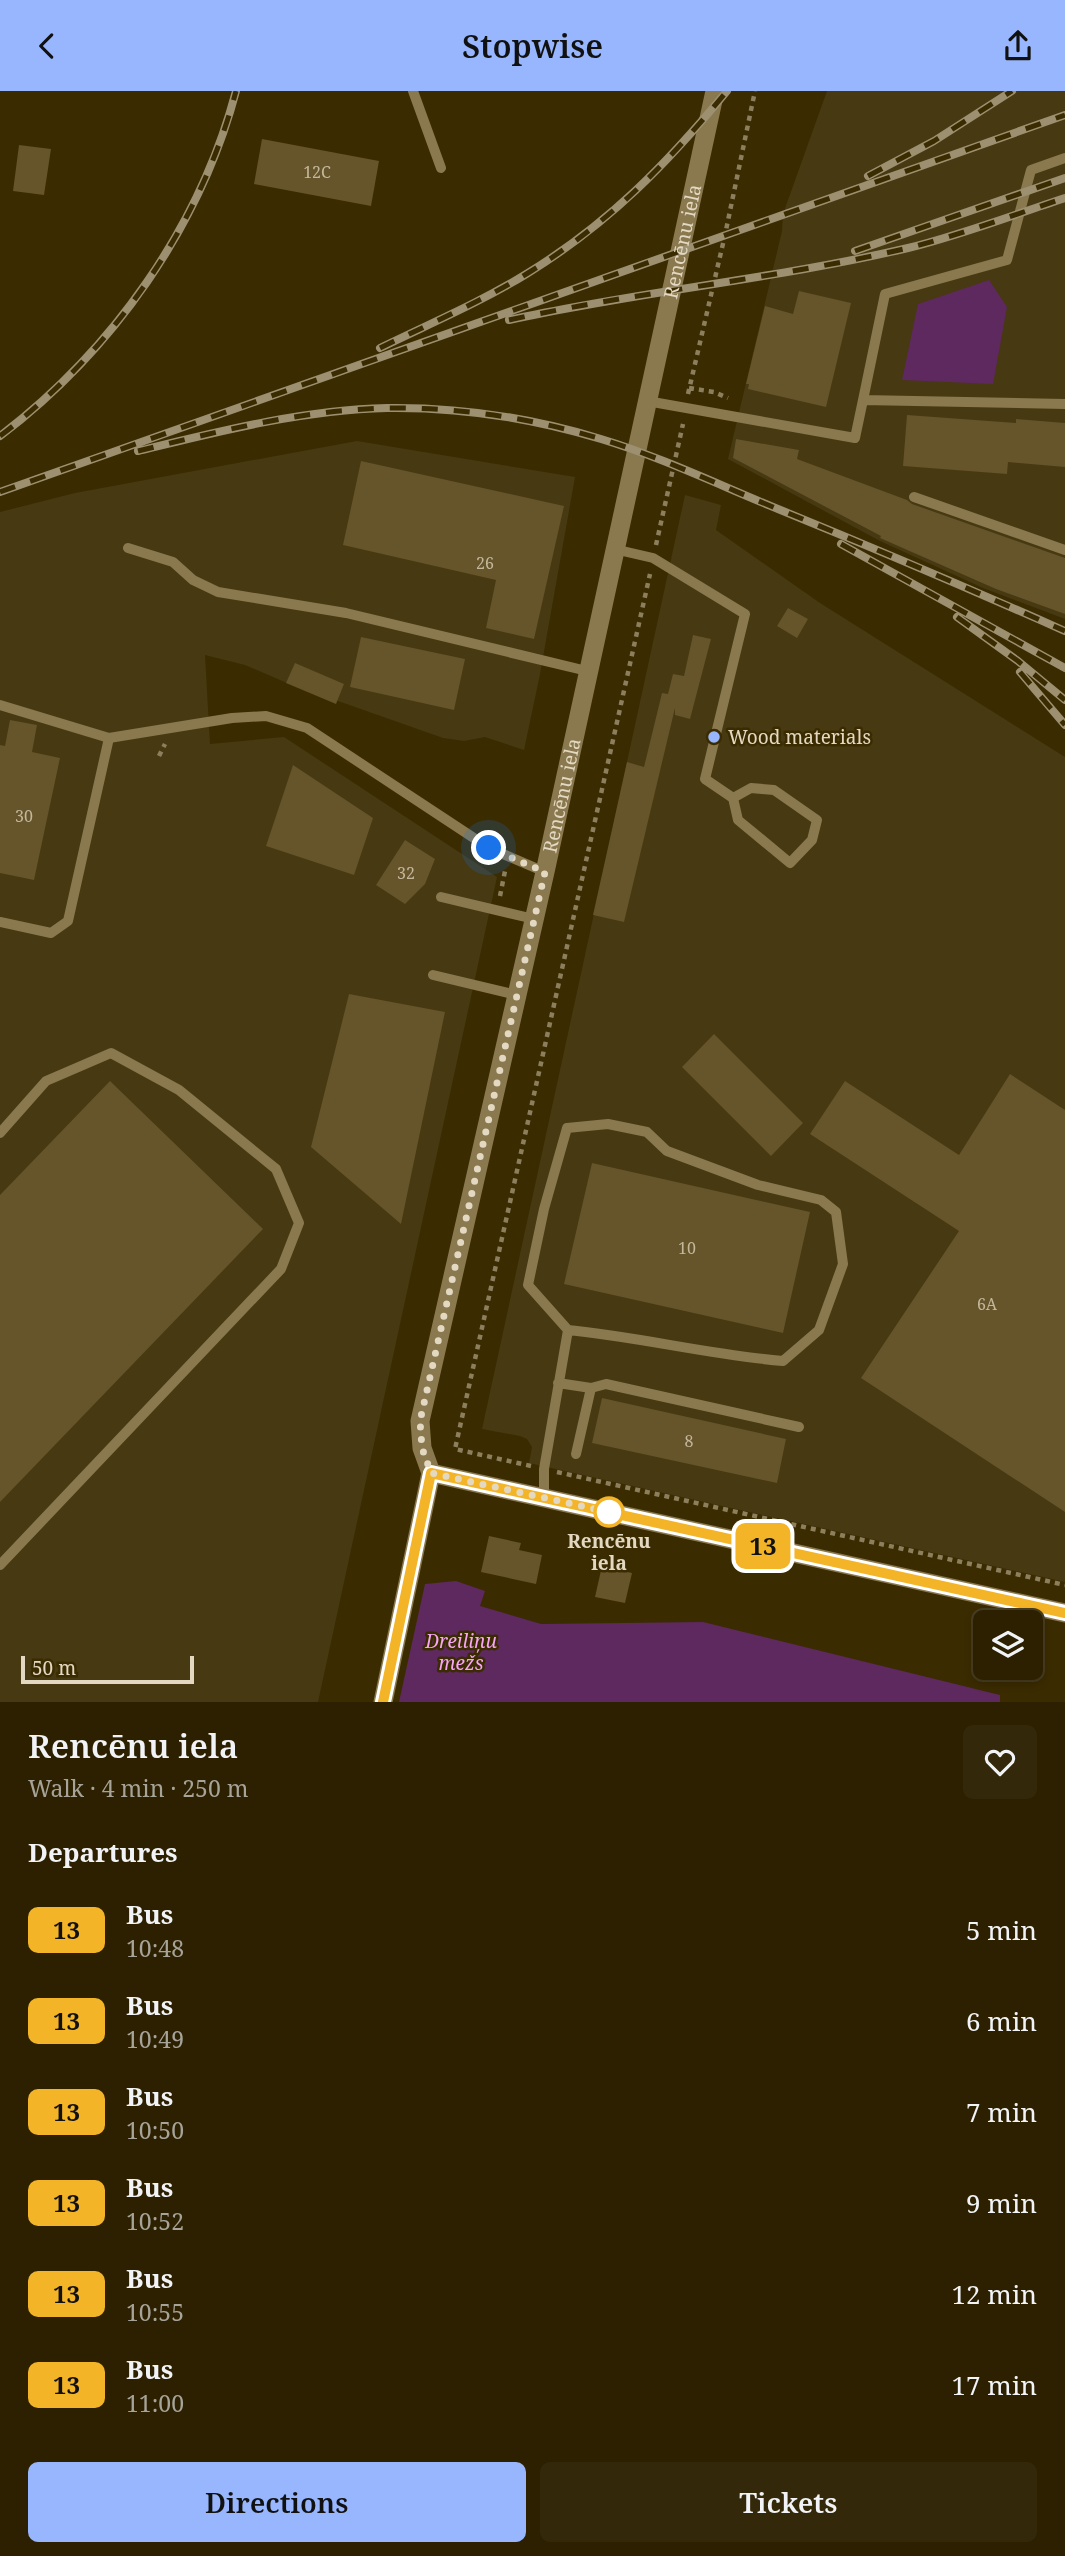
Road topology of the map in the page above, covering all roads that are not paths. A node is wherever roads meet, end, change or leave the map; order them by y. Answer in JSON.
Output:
{"nodes":[{"id":1,"x":414,"y":91,"type":"edge"},
{"id":2,"x":715,"y":91,"type":"edge"},
{"id":3,"x":1065,"y":159,"type":"edge"},
{"id":4,"x":441,"y":168,"type":"dead end"},
{"id":5,"x":863,"y":400,"type":"junction"},
{"id":6,"x":647,"y":401,"type":"junction"},
{"id":7,"x":1065,"y":404,"type":"edge"},
{"id":8,"x":914,"y":497,"type":"dead end"},
{"id":9,"x":128,"y":548,"type":"dead end"},
{"id":10,"x":614,"y":549,"type":"junction"},
{"id":11,"x":1065,"y":550,"type":"edge"},
{"id":12,"x":587,"y":671,"type":"junction"},
{"id":13,"x":0,"y":705,"type":"edge"},
{"id":14,"x":109,"y":739,"type":"junction"},
{"id":15,"x":733,"y":798,"type":"junction"},
{"id":16,"x":545,"y":872,"type":"junction"},
{"id":17,"x":440,"y":897,"type":"dead end"},
{"id":18,"x":534,"y":919,"type":"junction"},
{"id":19,"x":0,"y":922,"type":"edge"},
{"id":20,"x":433,"y":975,"type":"dead end"},
{"id":21,"x":517,"y":995,"type":"junction"},
{"id":22,"x":0,"y":1133,"type":"edge"},
{"id":23,"x":568,"y":1330,"type":"junction"},
{"id":24,"x":558,"y":1383,"type":"junction"},
{"id":25,"x":591,"y":1388,"type":"junction"},
{"id":26,"x":799,"y":1427,"type":"dead end"},
{"id":27,"x":576,"y":1454,"type":"dead end"},
{"id":28,"x":431,"y":1473,"type":"junction"},
{"id":29,"x":544,"y":1498,"type":"junction"},
{"id":30,"x":0,"y":1565,"type":"edge"},
{"id":31,"x":1065,"y":1613,"type":"edge"},
{"id":32,"x":383,"y":1702,"type":"edge"}],
"edges":[{"from":1,"to":4,"type":"lane"},
{"from":2,"to":6,"type":"street","name":"Rencēnu iela"},
{"from":3,"to":5,"type":"lane"},
{"from":5,"to":6,"type":"lane"},
{"from":5,"to":7,"type":"lane"},
{"from":6,"to":10,"type":"street","name":"Rencēnu iela"},
{"from":8,"to":11,"type":"lane"},
{"from":9,"to":12,"type":"lane"},
{"from":10,"to":12,"type":"street","name":"Rencēnu iela"},
{"from":10,"to":15,"type":"lane"},
{"from":12,"to":16,"type":"street","name":"Rencēnu iela"},
{"from":13,"to":14,"type":"lane"},
{"from":14,"to":16,"type":"lane"},
{"from":14,"to":19,"type":"lane"},
{"from":15,"to":15,"type":"lane"},
{"from":16,"to":18,"type":"street","name":"Rencēnu iela"},
{"from":17,"to":18,"type":"lane"},
{"from":18,"to":21,"type":"street","name":"Rencēnu iela"},
{"from":20,"to":21,"type":"lane"},
{"from":21,"to":28,"type":"street","name":"Rencēnu iela"},
{"from":22,"to":30,"type":"lane"},
{"from":23,"to":23,"type":"lane"},
{"from":23,"to":24,"type":"lane"},
{"from":24,"to":25,"type":"lane"},
{"from":24,"to":29,"type":"lane"},
{"from":25,"to":26,"type":"lane"},
{"from":25,"to":27,"type":"lane"},
{"from":28,"to":29,"type":"street"},
{"from":28,"to":32,"type":"street","name":"Rencēnu iela"},
{"from":29,"to":31,"type":"street"}]}
